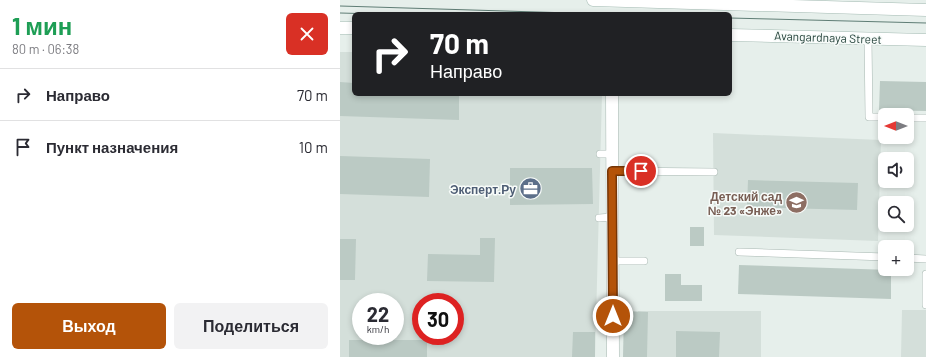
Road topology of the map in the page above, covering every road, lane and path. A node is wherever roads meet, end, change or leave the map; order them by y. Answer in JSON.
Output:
{"nodes":[{"id":1,"x":593,"y":0,"type":"edge"},
{"id":2,"x":666,"y":1,"type":"edge"},
{"id":3,"x":861,"y":4,"type":"edge"},
{"id":4,"x":926,"y":10,"type":"edge"},
{"id":5,"x":340,"y":28,"type":"edge"},
{"id":6,"x":352,"y":28,"type":"edge"},
{"id":7,"x":732,"y":35,"type":"edge"},
{"id":8,"x":868,"y":38,"type":"junction"},
{"id":9,"x":926,"y":40,"type":"edge"},
{"id":10,"x":612,"y":96,"type":"edge"},
{"id":11,"x":878,"y":117,"type":"edge"},
{"id":12,"x":914,"y":118,"type":"edge"},
{"id":13,"x":926,"y":118,"type":"edge"},
{"id":14,"x":600,"y":154,"type":"dead end"},
{"id":15,"x":612,"y":154,"type":"junction"},
{"id":16,"x":612,"y":171,"type":"junction"},
{"id":17,"x":714,"y":172,"type":"dead end"},
{"id":18,"x":612,"y":217,"type":"junction"},
{"id":19,"x":599,"y":218,"type":"dead end"},
{"id":20,"x":739,"y":252,"type":"dead end"},
{"id":21,"x":878,"y":257,"type":"edge"},
{"id":22,"x":914,"y":258,"type":"edge"},
{"id":23,"x":926,"y":259,"type":"edge"},
{"id":24,"x":612,"y":261,"type":"junction"},
{"id":25,"x":644,"y":261,"type":"dead end"},
{"id":26,"x":926,"y":274,"type":"edge"},
{"id":27,"x":926,"y":305,"type":"edge"},
{"id":28,"x":613,"y":357,"type":"edge"}],
"edges":[{"from":1,"to":2,"type":"main road"},
{"from":2,"to":3,"type":"main road"},
{"from":3,"to":4,"type":"main road"},
{"from":5,"to":6,"type":"main road"},
{"from":7,"to":8,"type":"main road","name":"Avangardnaya Street"},
{"from":8,"to":9,"type":"main road","name":"Avangardnaya Street"},
{"from":8,"to":11,"type":"lane"},
{"from":10,"to":15,"type":"main road"},
{"from":12,"to":13,"type":"lane"},
{"from":14,"to":15,"type":"lane"},
{"from":15,"to":16,"type":"main road"},
{"from":16,"to":17,"type":"lane"},
{"from":16,"to":18,"type":"main road"},
{"from":18,"to":19,"type":"lane"},
{"from":18,"to":24,"type":"main road"},
{"from":20,"to":21,"type":"lane"},
{"from":22,"to":23,"type":"lane"},
{"from":24,"to":25,"type":"lane"},
{"from":24,"to":28,"type":"main road"},
{"from":26,"to":27,"type":"lane"}]}
